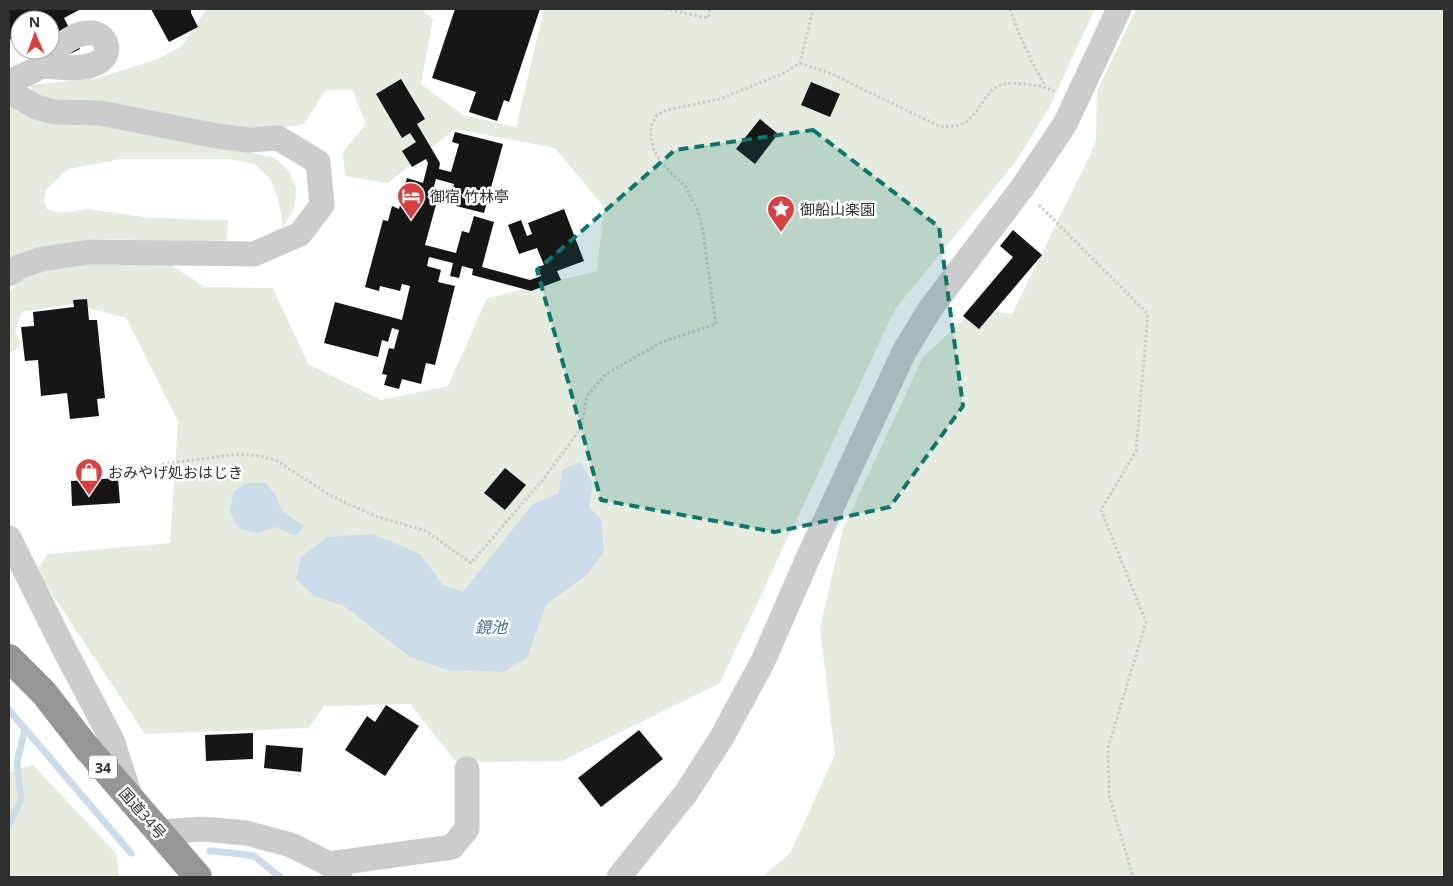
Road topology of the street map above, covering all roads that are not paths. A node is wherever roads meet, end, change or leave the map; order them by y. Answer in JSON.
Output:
{"nodes":[{"id":1,"x":1119,"y":9,"type":"edge"},
{"id":2,"x":42,"y":66,"type":"dead end"},
{"id":3,"x":9,"y":274,"type":"edge"},
{"id":4,"x":9,"y":538,"type":"edge"},
{"id":5,"x":9,"y":658,"type":"edge"},
{"id":6,"x":467,"y":769,"type":"dead end"},
{"id":7,"x":131,"y":799,"type":"junction"},
{"id":8,"x":160,"y":832,"type":"junction"},
{"id":9,"x":335,"y":871,"type":"edge"},
{"id":10,"x":198,"y":877,"type":"edge"},
{"id":11,"x":619,"y":877,"type":"edge"}],
"edges":[{"from":1,"to":11,"type":"street"},
{"from":2,"to":3,"type":"street"},
{"from":4,"to":7,"type":"street"},
{"from":5,"to":7,"type":"highway","name":"国道34号","number":"34"},
{"from":6,"to":9,"type":"street"},
{"from":7,"to":8,"type":"highway","name":"国道34号","number":"34"},
{"from":8,"to":9,"type":"street"},
{"from":8,"to":10,"type":"highway","name":"国道34号","number":"34"}]}
